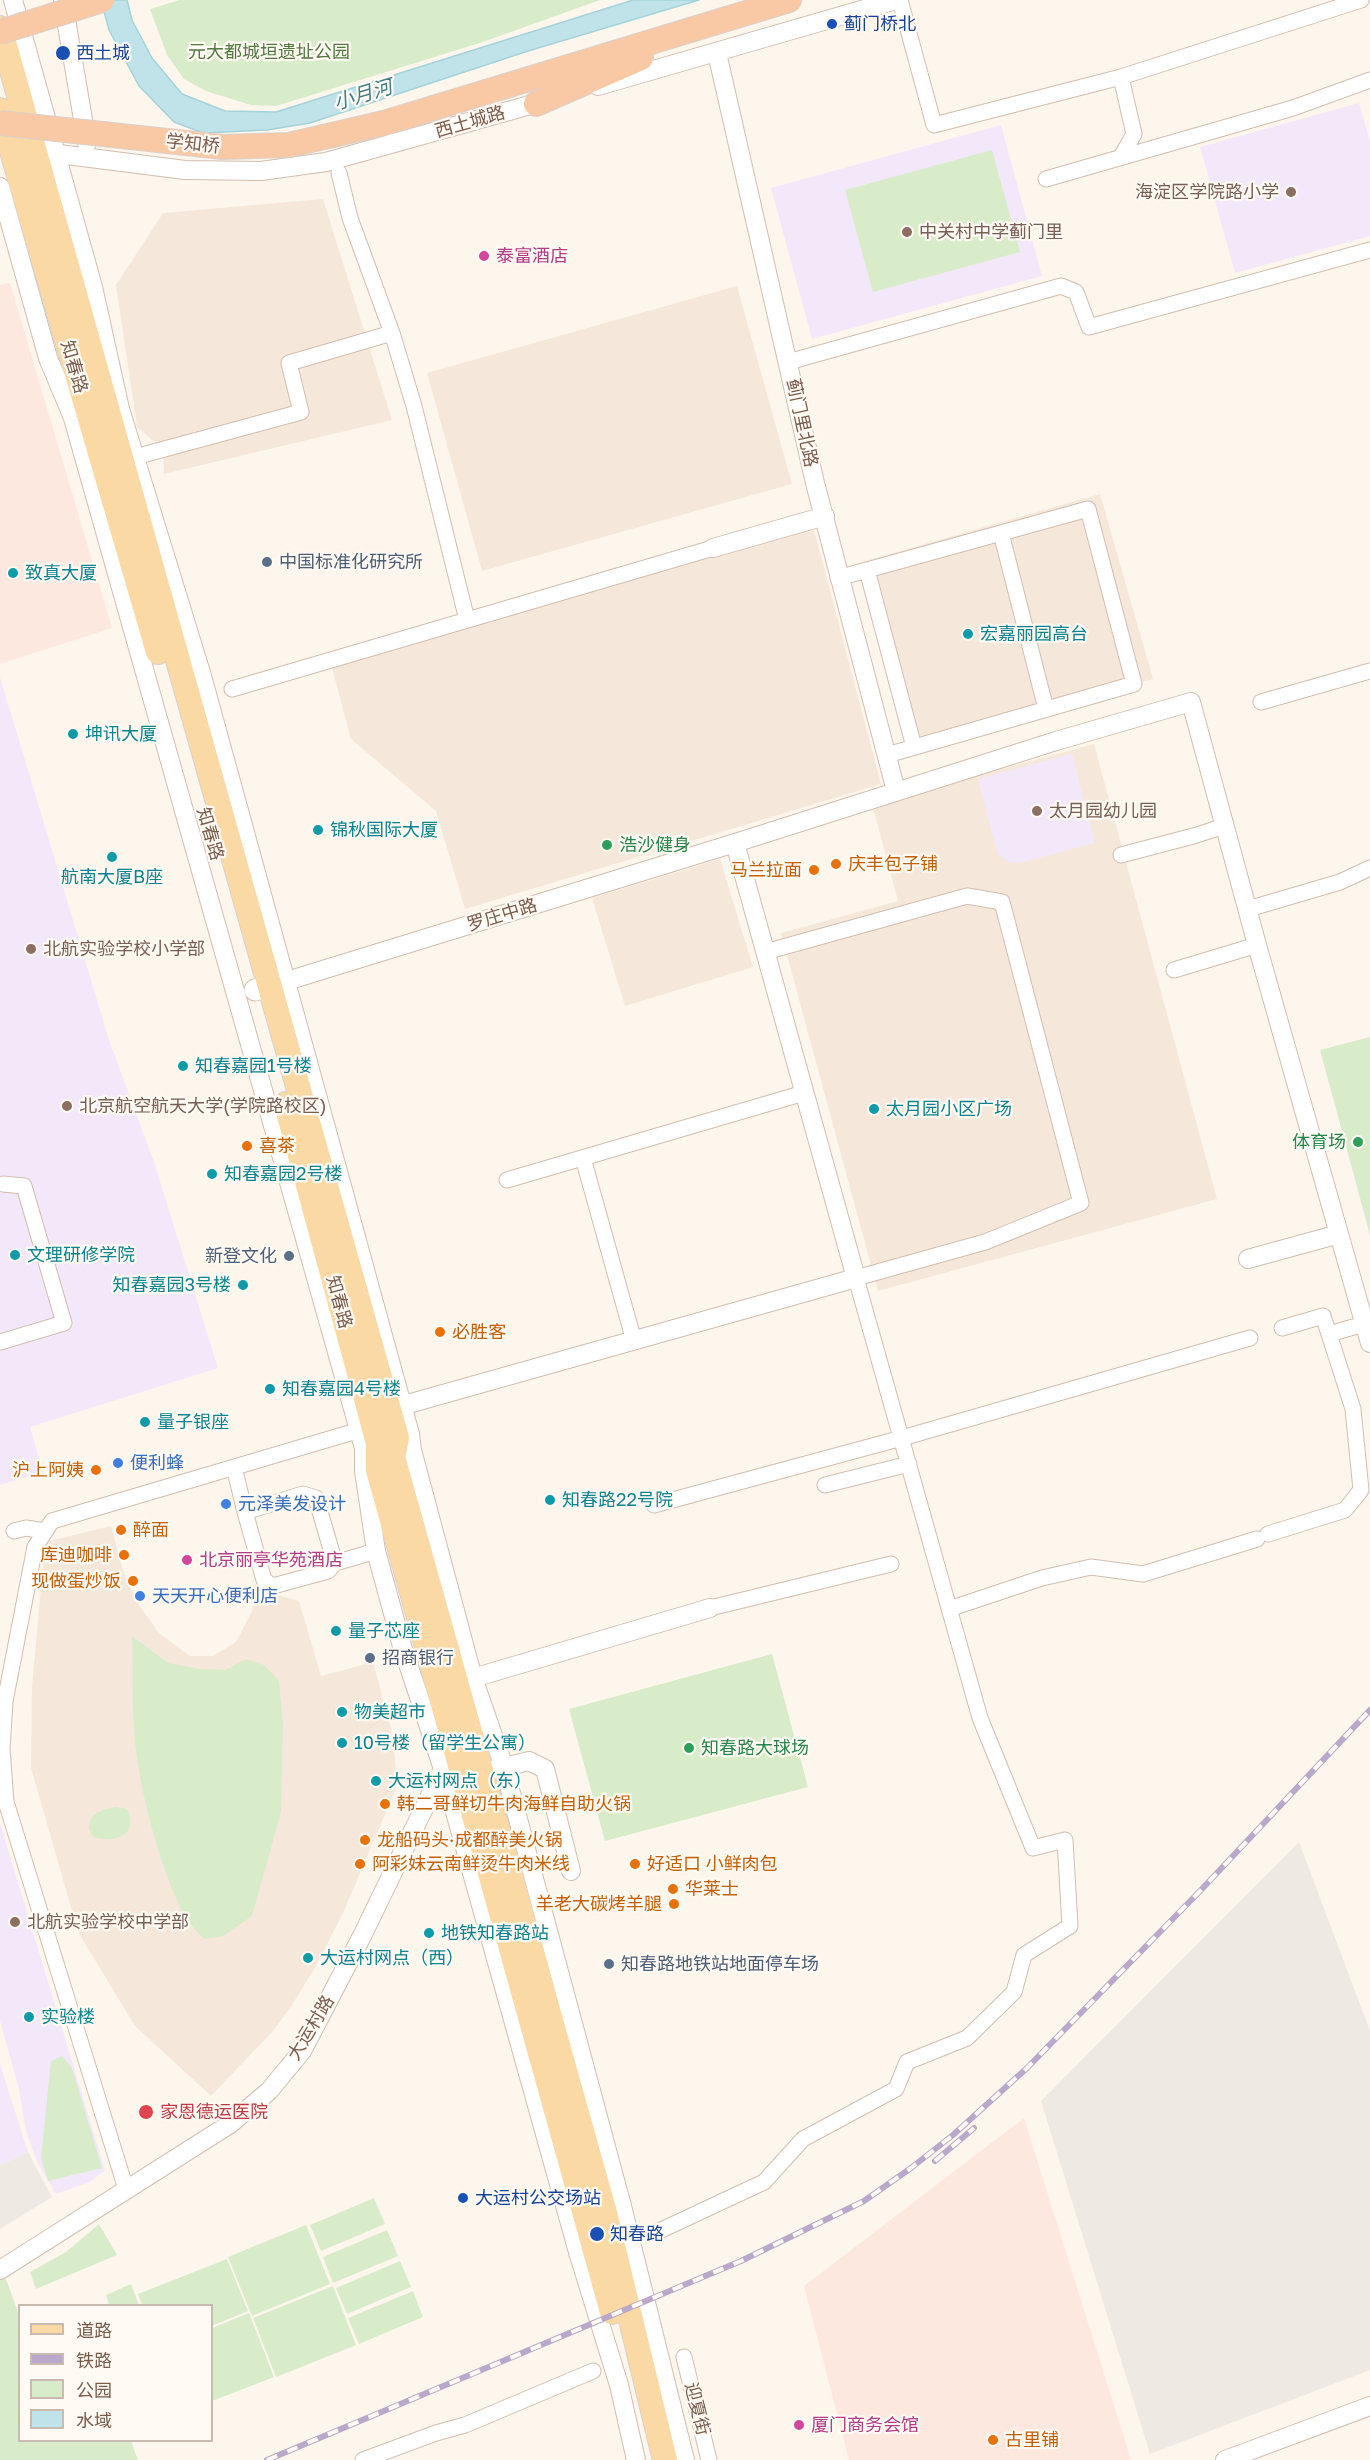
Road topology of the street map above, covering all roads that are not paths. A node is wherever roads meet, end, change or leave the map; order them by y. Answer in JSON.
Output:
{"nodes":[{"id":1,"x":62,"y":0,"type":"edge"},
{"id":2,"x":102,"y":0,"type":"edge"},
{"id":3,"x":789,"y":0,"type":"edge"},
{"id":4,"x":898,"y":0,"type":"edge"},
{"id":5,"x":1361,"y":0,"type":"edge"},
{"id":6,"x":12,"y":2,"type":"edge"},
{"id":7,"x":734,"y":16,"type":"junction"},
{"id":8,"x":0,"y":30,"type":"edge"},
{"id":9,"x":717,"y":53,"type":"junction"},
{"id":10,"x":1121,"y":77,"type":"junction"},
{"id":11,"x":1370,"y":80,"type":"edge"},
{"id":12,"x":536,"y":104,"type":"junction"},
{"id":13,"x":0,"y":110,"type":"edge"},
{"id":14,"x":0,"y":123,"type":"edge"},
{"id":15,"x":384,"y":123,"type":"joint"},
{"id":16,"x":24,"y":150,"type":"edge"},
{"id":17,"x":89,"y":157,"type":"junction"},
{"id":18,"x":1121,"y":158,"type":"junction"},
{"id":19,"x":339,"y":173,"type":"dead end"},
{"id":20,"x":1046,"y":179,"type":"dead end"},
{"id":21,"x":0,"y":187,"type":"edge"},
{"id":22,"x":1370,"y":250,"type":"edge"},
{"id":23,"x":392,"y":333,"type":"junction"},
{"id":24,"x":789,"y":362,"type":"junction"},
{"id":25,"x":135,"y":457,"type":"junction"},
{"id":26,"x":825,"y":516,"type":"junction"},
{"id":27,"x":1001,"y":533,"type":"junction"},
{"id":28,"x":712,"y":548,"type":"joint"},
{"id":29,"x":867,"y":570,"type":"junction"},
{"id":30,"x":838,"y":578,"type":"dead end"},
{"id":31,"x":467,"y":620,"type":"junction"},
{"id":32,"x":1370,"y":671,"type":"edge"},
{"id":33,"x":232,"y":688,"type":"dead end"},
{"id":34,"x":1261,"y":702,"type":"dead end"},
{"id":35,"x":1046,"y":709,"type":"junction"},
{"id":36,"x":914,"y":747,"type":"junction"},
{"id":37,"x":886,"y":755,"type":"junction"},
{"id":38,"x":896,"y":791,"type":"junction"},
{"id":39,"x":1224,"y":826,"type":"junction"},
{"id":40,"x":735,"y":843,"type":"junction"},
{"id":41,"x":1121,"y":855,"type":"dead end"},
{"id":42,"x":1370,"y":868,"type":"edge"},
{"id":43,"x":1248,"y":909,"type":"junction"},
{"id":44,"x":1257,"y":945,"type":"junction"},
{"id":45,"x":765,"y":952,"type":"junction"},
{"id":46,"x":1174,"y":970,"type":"dead end"},
{"id":47,"x":271,"y":986,"type":"junction"},
{"id":48,"x":804,"y":1093,"type":"junction"},
{"id":49,"x":583,"y":1158,"type":"junction"},
{"id":50,"x":507,"y":1180,"type":"dead end"},
{"id":51,"x":1,"y":1181,"type":"edge"},
{"id":52,"x":1339,"y":1234,"type":"junction"},
{"id":53,"x":1248,"y":1258,"type":"dead end"},
{"id":54,"x":856,"y":1278,"type":"junction"},
{"id":55,"x":1364,"y":1324,"type":"junction"},
{"id":56,"x":1282,"y":1328,"type":"dead end"},
{"id":57,"x":1329,"y":1334,"type":"junction"},
{"id":58,"x":1250,"y":1338,"type":"dead end"},
{"id":59,"x":633,"y":1341,"type":"junction"},
{"id":60,"x":0,"y":1342,"type":"edge"},
{"id":61,"x":1370,"y":1343,"type":"edge"},
{"id":62,"x":381,"y":1418,"type":"junction"},
{"id":63,"x":902,"y":1438,"type":"junction"},
{"id":64,"x":909,"y":1464,"type":"junction"},
{"id":65,"x":234,"y":1467,"type":"junction"},
{"id":66,"x":825,"y":1485,"type":"dead end"},
{"id":67,"x":654,"y":1504,"type":"dead end"},
{"id":68,"x":245,"y":1512,"type":"junction"},
{"id":69,"x":14,"y":1531,"type":"dead end"},
{"id":70,"x":45,"y":1531,"type":"junction"},
{"id":71,"x":376,"y":1551,"type":"junction"},
{"id":72,"x":335,"y":1563,"type":"junction"},
{"id":73,"x":891,"y":1564,"type":"dead end"},
{"id":74,"x":710,"y":1608,"type":"joint"},
{"id":75,"x":949,"y":1609,"type":"junction"},
{"id":76,"x":473,"y":1678,"type":"junction"},
{"id":77,"x":451,"y":1767,"type":"junction"},
{"id":78,"x":493,"y":1770,"type":"junction"},
{"id":79,"x":571,"y":1871,"type":"dead end"},
{"id":80,"x":126,"y":2189,"type":"junction"},
{"id":81,"x":657,"y":2232,"type":"dead end"},
{"id":82,"x":0,"y":2270,"type":"edge"},
{"id":83,"x":684,"y":2357,"type":"dead end"},
{"id":84,"x":592,"y":2371,"type":"dead end"},
{"id":85,"x":1370,"y":2406,"type":"edge"},
{"id":86,"x":363,"y":2460,"type":"edge"},
{"id":87,"x":636,"y":2460,"type":"edge"},
{"id":88,"x":648,"y":2460,"type":"edge"},
{"id":89,"x":665,"y":2460,"type":"edge"},
{"id":90,"x":685,"y":2460,"type":"edge"},
{"id":91,"x":709,"y":2460,"type":"edge"},
{"id":92,"x":1225,"y":2460,"type":"edge"}],
"edges":[{"from":1,"to":17,"type":"street"},
{"from":2,"to":8,"type":"highway","bridge":true},
{"from":3,"to":7,"type":"highway","name":"西土城路"},
{"from":4,"to":9,"type":"street","name":"西土城路"},
{"from":4,"to":10,"type":"street"},
{"from":5,"to":10,"type":"street"},
{"from":6,"to":16,"type":"street"},
{"from":7,"to":12,"type":"highway"},
{"from":7,"to":15,"type":"highway","name":"西土城路"},
{"from":8,"to":16,"type":"main road"},
{"from":9,"to":12,"type":"street","name":"西土城路"},
{"from":9,"to":24,"type":"street","name":"蓟门里北路"},
{"from":10,"to":18,"type":"street"},
{"from":11,"to":18,"type":"street"},
{"from":12,"to":17,"type":"street","name":"西土城路"},
{"from":13,"to":16,"type":"main road"},
{"from":14,"to":15,"type":"highway","name":"学知桥","bridge":true},
{"from":16,"to":17,"type":"street","name":"西土城路"},
{"from":16,"to":25,"type":"street","name":"知春路"},
{"from":16,"to":47,"type":"main road","name":"知春路"},
{"from":18,"to":20,"type":"street"},
{"from":19,"to":23,"type":"street"},
{"from":21,"to":62,"type":"street","name":"知春路"},
{"from":22,"to":24,"type":"street"},
{"from":23,"to":25,"type":"street"},
{"from":23,"to":31,"type":"street"},
{"from":24,"to":26,"type":"street","name":"蓟门里北路"},
{"from":25,"to":47,"type":"street","name":"知春路"},
{"from":26,"to":28,"type":"street"},
{"from":26,"to":37,"type":"street","name":"蓟门里北路"},
{"from":27,"to":29,"type":"street"},
{"from":27,"to":35,"type":"street"},
{"from":27,"to":35,"type":"street"},
{"from":28,"to":31,"type":"street"},
{"from":29,"to":30,"type":"street"},
{"from":29,"to":36,"type":"street"},
{"from":31,"to":33,"type":"street"},
{"from":32,"to":34,"type":"street"},
{"from":35,"to":36,"type":"street"},
{"from":36,"to":37,"type":"street"},
{"from":37,"to":38,"type":"street","name":"蓟门里北路"},
{"from":38,"to":39,"type":"street","name":"罗庄中路"},
{"from":38,"to":40,"type":"street","name":"罗庄中路"},
{"from":39,"to":41,"type":"street"},
{"from":39,"to":43,"type":"street"},
{"from":40,"to":45,"type":"street"},
{"from":40,"to":47,"type":"street","name":"罗庄中路"},
{"from":42,"to":43,"type":"street"},
{"from":43,"to":44,"type":"street"},
{"from":44,"to":46,"type":"street"},
{"from":44,"to":52,"type":"street"},
{"from":45,"to":48,"type":"street"},
{"from":45,"to":54,"type":"street"},
{"from":47,"to":62,"type":"main road","name":"知春路"},
{"from":47,"to":62,"type":"street","name":"知春路"},
{"from":48,"to":49,"type":"street"},
{"from":48,"to":54,"type":"street"},
{"from":49,"to":50,"type":"street"},
{"from":49,"to":59,"type":"street"},
{"from":51,"to":60,"type":"street"},
{"from":52,"to":53,"type":"street"},
{"from":52,"to":55,"type":"street"},
{"from":54,"to":59,"type":"street"},
{"from":54,"to":63,"type":"street"},
{"from":55,"to":57,"type":"street"},
{"from":55,"to":61,"type":"street"},
{"from":56,"to":57,"type":"street"},
{"from":57,"to":75,"type":"street"},
{"from":58,"to":63,"type":"street"},
{"from":59,"to":62,"type":"street"},
{"from":62,"to":65,"type":"street"},
{"from":62,"to":71,"type":"street","name":"知春路"},
{"from":62,"to":76,"type":"street","name":"知春路"},
{"from":62,"to":77,"type":"main road","name":"知春路"},
{"from":62,"to":78,"type":"main road","name":"知春路"},
{"from":63,"to":64,"type":"street"},
{"from":63,"to":67,"type":"street"},
{"from":64,"to":66,"type":"street"},
{"from":64,"to":75,"type":"street"},
{"from":65,"to":68,"type":"street"},
{"from":65,"to":70,"type":"street"},
{"from":68,"to":72,"type":"street"},
{"from":68,"to":72,"type":"street"},
{"from":69,"to":70,"type":"street"},
{"from":70,"to":80,"type":"street"},
{"from":71,"to":72,"type":"street"},
{"from":71,"to":77,"type":"street","name":"知春路"},
{"from":73,"to":74,"type":"street"},
{"from":74,"to":76,"type":"street"},
{"from":75,"to":81,"type":"street"},
{"from":76,"to":78,"type":"street","name":"知春路"},
{"from":77,"to":80,"type":"street","name":"大运村路"},
{"from":77,"to":87,"type":"street","name":"知春路"},
{"from":77,"to":88,"type":"main road","name":"知春路"},
{"from":78,"to":79,"type":"street"},
{"from":78,"to":89,"type":"main road","name":"知春路"},
{"from":78,"to":90,"type":"street","name":"知春路"},
{"from":80,"to":82,"type":"street","name":"大运村路"},
{"from":83,"to":91,"type":"street","name":"迎夏街"},
{"from":84,"to":86,"type":"street"},
{"from":85,"to":92,"type":"street"}]}
